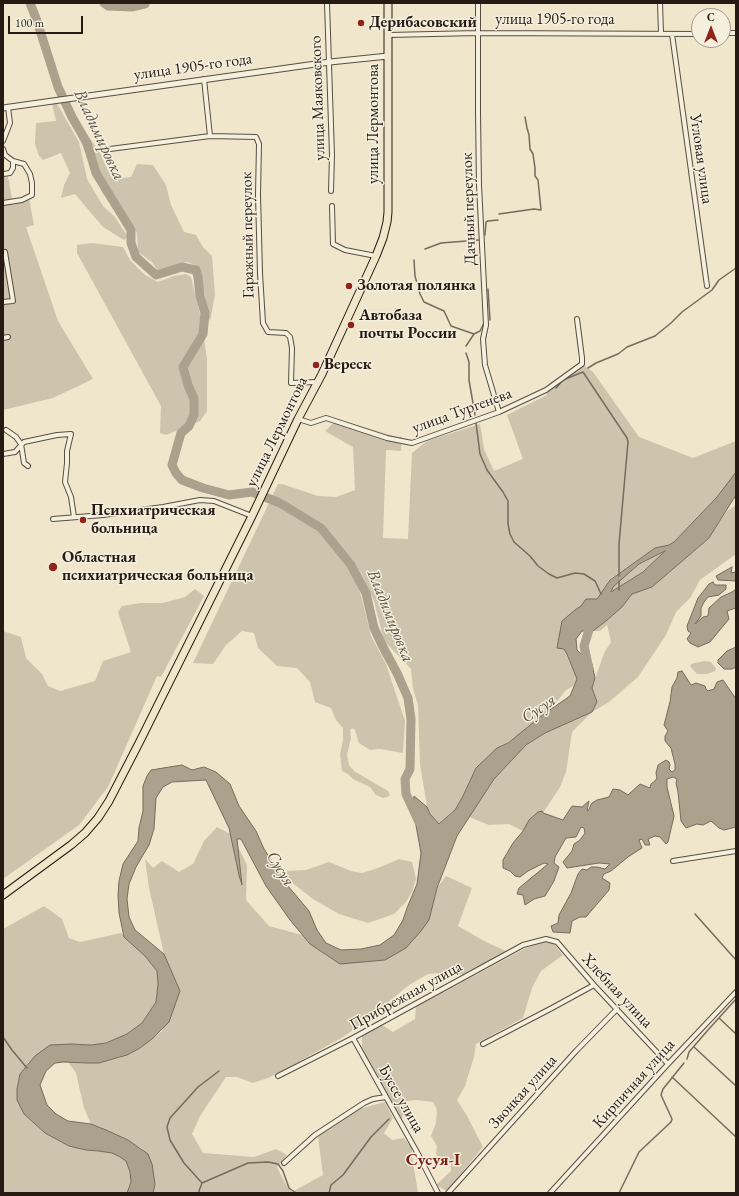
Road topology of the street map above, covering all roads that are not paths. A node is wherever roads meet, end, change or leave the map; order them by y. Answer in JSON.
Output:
{"nodes":[{"id":1,"x":327,"y":3,"type":"edge"},
{"id":2,"x":388,"y":3,"type":"edge"},
{"id":3,"x":478,"y":3,"type":"edge"},
{"id":4,"x":660,"y":3,"type":"edge"},
{"id":5,"x":478,"y":33,"type":"junction"},
{"id":6,"x":661,"y":33,"type":"junction"},
{"id":7,"x":672,"y":34,"type":"junction"},
{"id":8,"x":691,"y":34,"type":"edge"},
{"id":9,"x":387,"y":35,"type":"junction"},
{"id":10,"x":388,"y":56,"type":"junction"},
{"id":11,"x":330,"y":62,"type":"junction"},
{"id":12,"x":204,"y":79,"type":"junction"},
{"id":13,"x":6,"y":107,"type":"edge"},
{"id":14,"x":210,"y":136,"type":"junction"},
{"id":15,"x":3,"y":141,"type":"edge"},
{"id":16,"x":3,"y":149,"type":"edge"},
{"id":17,"x":110,"y":149,"type":"dead end"},
{"id":18,"x":13,"y":161,"type":"junction"},
{"id":19,"x":3,"y":174,"type":"edge"},
{"id":20,"x":331,"y":191,"type":"dead end"},
{"id":21,"x":3,"y":203,"type":"edge"},
{"id":22,"x":332,"y":206,"type":"dead end"},
{"id":23,"x":4,"y":253,"type":"edge"},
{"id":24,"x":376,"y":256,"type":"junction"},
{"id":25,"x":707,"y":286,"type":"dead end"},
{"id":26,"x":3,"y":302,"type":"edge"},
{"id":27,"x":577,"y":319,"type":"dead end"},
{"id":28,"x":8,"y":337,"type":"dead end"},
{"id":29,"x":3,"y":338,"type":"edge"},
{"id":30,"x":317,"y":382,"type":"junction"},
{"id":31,"x":499,"y":412,"type":"junction"},
{"id":32,"x":298,"y":419,"type":"junction"},
{"id":33,"x":6,"y":430,"type":"dead end"},
{"id":34,"x":21,"y":444,"type":"junction"},
{"id":35,"x":3,"y":454,"type":"edge"},
{"id":36,"x":28,"y":466,"type":"dead end"},
{"id":37,"x":252,"y":516,"type":"junction"},
{"id":38,"x":74,"y":517,"type":"junction"},
{"id":39,"x":54,"y":519,"type":"dead end"},
{"id":40,"x":736,"y":852,"type":"edge"},
{"id":41,"x":673,"y":861,"type":"dead end"},
{"id":42,"x":3,"y":895,"type":"edge"},
{"id":43,"x":546,"y":939,"type":"joint"},
{"id":44,"x":594,"y":984,"type":"junction"},
{"id":45,"x":736,"y":992,"type":"edge"},
{"id":46,"x":617,"y":1009,"type":"junction"},
{"id":47,"x":353,"y":1038,"type":"junction"},
{"id":48,"x":483,"y":1044,"type":"dead end"},
{"id":49,"x":668,"y":1064,"type":"junction"},
{"id":50,"x":278,"y":1076,"type":"dead end"},
{"id":51,"x":386,"y":1096,"type":"junction"},
{"id":52,"x":284,"y":1164,"type":"dead end"},
{"id":53,"x":438,"y":1193,"type":"edge"},
{"id":54,"x":448,"y":1193,"type":"edge"},
{"id":55,"x":550,"y":1193,"type":"edge"}],
"edges":[{"from":1,"to":11,"type":"street","name":"улица Маяковского"},
{"from":2,"to":9,"type":"highway","name":"улица Лермонтова"},
{"from":3,"to":5,"type":"street","name":"Дачный переулок"},
{"from":4,"to":6,"type":"street"},
{"from":5,"to":6,"type":"street","name":"улица 1905-го года"},
{"from":5,"to":9,"type":"street","name":"улица 1905-го года"},
{"from":5,"to":31,"type":"street","name":"Дачный переулок"},
{"from":6,"to":7,"type":"street","name":"улица 1905-го года"},
{"from":7,"to":8,"type":"street","name":"улица 1905-го года"},
{"from":7,"to":25,"type":"street","name":"Угловая улица"},
{"from":9,"to":10,"type":"highway","name":"улица Лермонтова"},
{"from":10,"to":11,"type":"street","name":"улица 1905-го года"},
{"from":10,"to":24,"type":"highway","name":"улица Лермонтова"},
{"from":11,"to":12,"type":"street","name":"улица 1905-го года"},
{"from":11,"to":20,"type":"street","name":"улица Маяковского"},
{"from":12,"to":13,"type":"street","name":"улица 1905-го года"},
{"from":12,"to":14,"type":"street"},
{"from":13,"to":15,"type":"street"},
{"from":14,"to":17,"type":"street"},
{"from":14,"to":30,"type":"street","name":"Гаражный переулок"},
{"from":16,"to":18,"type":"street"},
{"from":18,"to":19,"type":"street"},
{"from":18,"to":21,"type":"street"},
{"from":22,"to":24,"type":"street"},
{"from":23,"to":26,"type":"street"},
{"from":24,"to":30,"type":"highway","name":"улица Лермонтова"},
{"from":27,"to":31,"type":"street","name":"улица Тургенева"},
{"from":28,"to":29,"type":"street"},
{"from":30,"to":32,"type":"highway","name":"улица Лермонтова"},
{"from":31,"to":32,"type":"street","name":"улица Тургенева"},
{"from":32,"to":37,"type":"highway","name":"улица Лермонтова"},
{"from":33,"to":34,"type":"street"},
{"from":34,"to":35,"type":"street"},
{"from":34,"to":36,"type":"street"},
{"from":34,"to":38,"type":"street"},
{"from":37,"to":38,"type":"street"},
{"from":37,"to":42,"type":"highway","name":"улица Лермонтова"},
{"from":38,"to":39,"type":"street"},
{"from":40,"to":41,"type":"street"},
{"from":43,"to":44,"type":"street","name":"Хлебная улица"},
{"from":43,"to":47,"type":"street","name":"Прибрежная улица"},
{"from":44,"to":46,"type":"street","name":"Хлебная улица"},
{"from":44,"to":48,"type":"street"},
{"from":45,"to":49,"type":"street","name":"Кирпичная улица"},
{"from":46,"to":49,"type":"street","name":"Хлебная улица"},
{"from":46,"to":54,"type":"street","name":"Звонкая улица"},
{"from":47,"to":50,"type":"street","name":"Прибрежная улица"},
{"from":47,"to":51,"type":"street","name":"Буссе улица"},
{"from":49,"to":55,"type":"street","name":"Кирпичная улица"},
{"from":51,"to":52,"type":"street"},
{"from":51,"to":53,"type":"street","name":"Буссе улица"}]}
